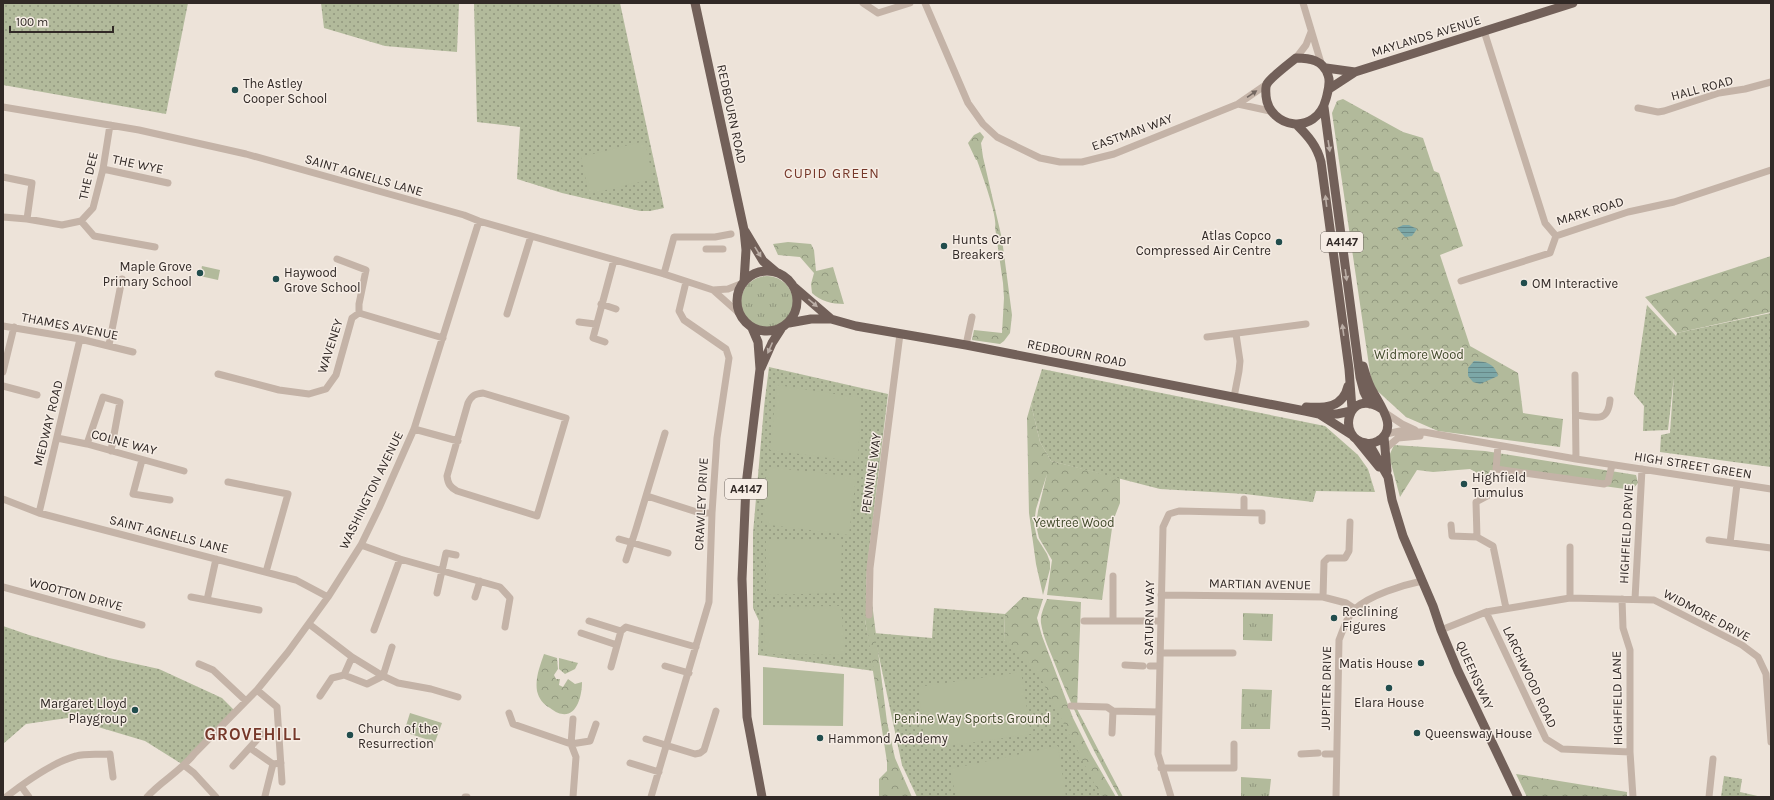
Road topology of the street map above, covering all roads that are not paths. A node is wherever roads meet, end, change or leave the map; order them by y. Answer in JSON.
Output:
{"nodes":[{"id":1,"x":695,"y":3,"type":"edge"},
{"id":2,"x":863,"y":3,"type":"edge"},
{"id":3,"x":910,"y":3,"type":"edge"},
{"id":4,"x":926,"y":3,"type":"edge"},
{"id":5,"x":1303,"y":3,"type":"edge"},
{"id":6,"x":1574,"y":3,"type":"edge"},
{"id":7,"x":1484,"y":31,"type":"junction"},
{"id":8,"x":1311,"y":32,"type":"junction"},
{"id":9,"x":1296,"y":58,"type":"junction"},
{"id":10,"x":1324,"y":66,"type":"junction"},
{"id":11,"x":1355,"y":72,"type":"junction"},
{"id":12,"x":1771,"y":82,"type":"edge"},
{"id":13,"x":1267,"y":84,"type":"junction"},
{"id":14,"x":1329,"y":88,"type":"junction"},
{"id":15,"x":1238,"y":104,"type":"junction"},
{"id":16,"x":3,"y":107,"type":"edge"},
{"id":17,"x":1324,"y":107,"type":"junction"},
{"id":18,"x":1638,"y":108,"type":"dead end"},
{"id":19,"x":1270,"y":111,"type":"junction"},
{"id":20,"x":110,"y":125,"type":"junction"},
{"id":21,"x":1297,"y":125,"type":"junction"},
{"id":22,"x":103,"y":169,"type":"junction"},
{"id":23,"x":1771,"y":170,"type":"edge"},
{"id":24,"x":3,"y":177,"type":"edge"},
{"id":25,"x":168,"y":183,"type":"dead end"},
{"id":26,"x":3,"y":217,"type":"edge"},
{"id":27,"x":27,"y":219,"type":"junction"},
{"id":28,"x":81,"y":221,"type":"junction"},
{"id":29,"x":479,"y":221,"type":"junction"},
{"id":30,"x":744,"y":230,"type":"junction"},
{"id":31,"x":731,"y":234,"type":"dead end"},
{"id":32,"x":531,"y":236,"type":"junction"},
{"id":33,"x":1556,"y":236,"type":"junction"},
{"id":34,"x":715,"y":237,"type":"junction"},
{"id":35,"x":156,"y":247,"type":"dead end"},
{"id":36,"x":706,"y":249,"type":"dead end"},
{"id":37,"x":714,"y":249,"type":"junction"},
{"id":38,"x":723,"y":249,"type":"dead end"},
{"id":39,"x":337,"y":259,"type":"dead end"},
{"id":40,"x":614,"y":260,"type":"junction"},
{"id":41,"x":776,"y":272,"type":"junction"},
{"id":42,"x":664,"y":274,"type":"junction"},
{"id":43,"x":122,"y":279,"type":"dead end"},
{"id":44,"x":1461,"y":281,"type":"dead end"},
{"id":45,"x":686,"y":282,"type":"junction"},
{"id":46,"x":744,"y":282,"type":"junction"},
{"id":47,"x":794,"y":288,"type":"junction"},
{"id":48,"x":713,"y":290,"type":"junction"},
{"id":49,"x":601,"y":304,"type":"junction"},
{"id":50,"x":616,"y":309,"type":"dead end"},
{"id":51,"x":359,"y":313,"type":"junction"},
{"id":52,"x":507,"y":314,"type":"dead end"},
{"id":53,"x":740,"y":314,"type":"junction"},
{"id":54,"x":972,"y":317,"type":"dead end"},
{"id":55,"x":1352,"y":317,"type":"junction"},
{"id":56,"x":831,"y":319,"type":"junction"},
{"id":57,"x":579,"y":322,"type":"dead end"},
{"id":58,"x":789,"y":323,"type":"junction"},
{"id":59,"x":595,"y":324,"type":"junction"},
{"id":60,"x":1306,"y":324,"type":"dead end"},
{"id":61,"x":3,"y":326,"type":"edge"},
{"id":62,"x":14,"y":327,"type":"junction"},
{"id":63,"x":752,"y":328,"type":"junction"},
{"id":64,"x":781,"y":329,"type":"junction"},
{"id":65,"x":900,"y":334,"type":"junction"},
{"id":66,"x":1236,"y":334,"type":"junction"},
{"id":67,"x":1207,"y":337,"type":"dead end"},
{"id":68,"x":443,"y":338,"type":"junction"},
{"id":69,"x":80,"y":339,"type":"junction"},
{"id":70,"x":605,"y":342,"type":"dead end"},
{"id":71,"x":966,"y":344,"type":"junction"},
{"id":72,"x":109,"y":345,"type":"junction"},
{"id":73,"x":133,"y":352,"type":"dead end"},
{"id":74,"x":760,"y":369,"type":"junction"},
{"id":75,"x":1349,"y":369,"type":"junction"},
{"id":76,"x":3,"y":372,"type":"edge"},
{"id":77,"x":218,"y":374,"type":"dead end"},
{"id":78,"x":1576,"y":375,"type":"dead end"},
{"id":79,"x":3,"y":386,"type":"edge"},
{"id":80,"x":37,"y":396,"type":"dead end"},
{"id":81,"x":1234,"y":397,"type":"junction"},
{"id":82,"x":1610,"y":400,"type":"dead end"},
{"id":83,"x":1271,"y":404,"type":"junction"},
{"id":84,"x":1370,"y":404,"type":"junction"},
{"id":85,"x":1352,"y":410,"type":"junction"},
{"id":86,"x":1383,"y":410,"type":"junction"},
{"id":87,"x":1319,"y":414,"type":"junction"},
{"id":88,"x":1576,"y":415,"type":"junction"},
{"id":89,"x":414,"y":429,"type":"junction"},
{"id":90,"x":665,"y":432,"type":"dead end"},
{"id":91,"x":1424,"y":432,"type":"junction"},
{"id":92,"x":1385,"y":435,"type":"junction"},
{"id":93,"x":1353,"y":436,"type":"junction"},
{"id":94,"x":1446,"y":437,"type":"junction"},
{"id":95,"x":57,"y":438,"type":"junction"},
{"id":96,"x":458,"y":441,"type":"junction"},
{"id":97,"x":87,"y":444,"type":"junction"},
{"id":98,"x":1369,"y":444,"type":"junction"},
{"id":99,"x":1498,"y":446,"type":"junction"},
{"id":100,"x":1385,"y":449,"type":"junction"},
{"id":101,"x":111,"y":451,"type":"junction"},
{"id":102,"x":1576,"y":459,"type":"junction"},
{"id":103,"x":142,"y":460,"type":"junction"},
{"id":104,"x":1612,"y":465,"type":"junction"},
{"id":105,"x":1642,"y":470,"type":"junction"},
{"id":106,"x":184,"y":471,"type":"dead end"},
{"id":107,"x":1388,"y":477,"type":"junction"},
{"id":108,"x":228,"y":482,"type":"dead end"},
{"id":109,"x":1737,"y":484,"type":"junction"},
{"id":110,"x":1771,"y":489,"type":"edge"},
{"id":111,"x":1491,"y":494,"type":"dead end"},
{"id":112,"x":647,"y":496,"type":"junction"},
{"id":113,"x":3,"y":499,"type":"edge"},
{"id":114,"x":1244,"y":499,"type":"dead end"},
{"id":115,"x":170,"y":500,"type":"dead end"},
{"id":116,"x":712,"y":512,"type":"junction"},
{"id":117,"x":1244,"y":512,"type":"junction"},
{"id":118,"x":39,"y":513,"type":"junction"},
{"id":119,"x":1262,"y":521,"type":"dead end"},
{"id":120,"x":1350,"y":522,"type":"dead end"},
{"id":121,"x":1452,"y":525,"type":"dead end"},
{"id":122,"x":1477,"y":536,"type":"junction"},
{"id":123,"x":619,"y":539,"type":"dead end"},
{"id":124,"x":1709,"y":540,"type":"dead end"},
{"id":125,"x":632,"y":543,"type":"junction"},
{"id":126,"x":1730,"y":543,"type":"junction"},
{"id":127,"x":361,"y":545,"type":"junction"},
{"id":128,"x":1570,"y":547,"type":"dead end"},
{"id":129,"x":1771,"y":548,"type":"edge"},
{"id":130,"x":668,"y":553,"type":"dead end"},
{"id":131,"x":456,"y":555,"type":"dead end"},
{"id":132,"x":216,"y":559,"type":"junction"},
{"id":133,"x":400,"y":559,"type":"junction"},
{"id":134,"x":626,"y":560,"type":"dead end"},
{"id":135,"x":442,"y":570,"type":"junction"},
{"id":136,"x":266,"y":572,"type":"junction"},
{"id":137,"x":1113,"y":576,"type":"dead end"},
{"id":138,"x":480,"y":581,"type":"junction"},
{"id":139,"x":1422,"y":581,"type":"junction"},
{"id":140,"x":3,"y":587,"type":"edge"},
{"id":141,"x":437,"y":593,"type":"dead end"},
{"id":142,"x":1161,"y":595,"type":"junction"},
{"id":143,"x":191,"y":597,"type":"dead end"},
{"id":144,"x":328,"y":597,"type":"junction"},
{"id":145,"x":475,"y":597,"type":"dead end"},
{"id":146,"x":1323,"y":597,"type":"junction"},
{"id":147,"x":1570,"y":598,"type":"junction"},
{"id":148,"x":1622,"y":599,"type":"junction"},
{"id":149,"x":1635,"y":599,"type":"junction"},
{"id":150,"x":207,"y":600,"type":"junction"},
{"id":151,"x":1506,"y":608,"type":"junction"},
{"id":152,"x":1355,"y":609,"type":"junction"},
{"id":153,"x":259,"y":610,"type":"dead end"},
{"id":154,"x":1486,"y":612,"type":"junction"},
{"id":155,"x":869,"y":614,"type":"dead end"},
{"id":156,"x":589,"y":621,"type":"dead end"},
{"id":157,"x":1084,"y":621,"type":"dead end"},
{"id":158,"x":1113,"y":621,"type":"junction"},
{"id":159,"x":1160,"y":621,"type":"junction"},
{"id":160,"x":309,"y":624,"type":"junction"},
{"id":161,"x":142,"y":625,"type":"dead end"},
{"id":162,"x":505,"y":627,"type":"dead end"},
{"id":163,"x":374,"y":630,"type":"dead end"},
{"id":164,"x":1441,"y":630,"type":"junction"},
{"id":165,"x":621,"y":631,"type":"junction"},
{"id":166,"x":581,"y":633,"type":"dead end"},
{"id":167,"x":617,"y":645,"type":"junction"},
{"id":168,"x":392,"y":647,"type":"dead end"},
{"id":169,"x":696,"y":647,"type":"junction"},
{"id":170,"x":1160,"y":653,"type":"junction"},
{"id":171,"x":1233,"y":653,"type":"dead end"},
{"id":172,"x":352,"y":657,"type":"junction"},
{"id":173,"x":199,"y":664,"type":"dead end"},
{"id":174,"x":1125,"y":665,"type":"dead end"},
{"id":175,"x":665,"y":666,"type":"dead end"},
{"id":176,"x":1160,"y":666,"type":"junction"},
{"id":177,"x":611,"y":667,"type":"dead end"},
{"id":178,"x":689,"y":673,"type":"junction"},
{"id":179,"x":344,"y":675,"type":"junction"},
{"id":180,"x":383,"y":676,"type":"junction"},
{"id":181,"x":257,"y":690,"type":"junction"},
{"id":182,"x":320,"y":696,"type":"dead end"},
{"id":183,"x":458,"y":697,"type":"dead end"},
{"id":184,"x":246,"y":701,"type":"junction"},
{"id":185,"x":1071,"y":706,"type":"dead end"},
{"id":186,"x":716,"y":711,"type":"dead end"},
{"id":187,"x":1113,"y":711,"type":"junction"},
{"id":188,"x":1159,"y":712,"type":"junction"},
{"id":189,"x":509,"y":713,"type":"dead end"},
{"id":190,"x":574,"y":719,"type":"dead end"},
{"id":191,"x":596,"y":724,"type":"dead end"},
{"id":192,"x":264,"y":732,"type":"dead end"},
{"id":193,"x":1112,"y":733,"type":"dead end"},
{"id":194,"x":646,"y":739,"type":"dead end"},
{"id":195,"x":1771,"y":742,"type":"edge"},
{"id":196,"x":571,"y":744,"type":"junction"},
{"id":197,"x":1234,"y":744,"type":"dead end"},
{"id":198,"x":667,"y":746,"type":"junction"},
{"id":199,"x":250,"y":748,"type":"junction"},
{"id":200,"x":1630,"y":752,"type":"junction"},
{"id":201,"x":1301,"y":754,"type":"dead end"},
{"id":202,"x":1336,"y":754,"type":"junction"},
{"id":203,"x":1713,"y":759,"type":"dead end"},
{"id":204,"x":277,"y":763,"type":"junction"},
{"id":205,"x":630,"y":763,"type":"dead end"},
{"id":206,"x":185,"y":766,"type":"junction"},
{"id":207,"x":233,"y":766,"type":"dead end"},
{"id":208,"x":1161,"y":768,"type":"junction"},
{"id":209,"x":659,"y":772,"type":"junction"},
{"id":210,"x":113,"y":776,"type":"dead end"},
{"id":211,"x":282,"y":782,"type":"dead end"},
{"id":212,"x":21,"y":786,"type":"junction"},
{"id":213,"x":265,"y":796,"type":"dead end"},
{"id":214,"x":6,"y":797,"type":"edge"},
{"id":215,"x":29,"y":797,"type":"edge"},
{"id":216,"x":147,"y":797,"type":"edge"},
{"id":217,"x":216,"y":797,"type":"edge"},
{"id":218,"x":573,"y":797,"type":"edge"},
{"id":219,"x":652,"y":797,"type":"edge"},
{"id":220,"x":762,"y":797,"type":"edge"},
{"id":221,"x":1171,"y":797,"type":"edge"},
{"id":222,"x":1336,"y":797,"type":"edge"},
{"id":223,"x":1518,"y":797,"type":"edge"},
{"id":224,"x":1633,"y":797,"type":"edge"},
{"id":225,"x":1709,"y":797,"type":"edge"}],
"edges":[{"from":1,"to":30,"type":"main road","name":"REDBOURN ROAD"},
{"from":2,"to":3,"type":"street"},
{"from":4,"to":15,"type":"street","name":"EASTMAN WAY"},
{"from":5,"to":8,"type":"street"},
{"from":6,"to":7,"type":"main road","name":"MAYLANDS AVENUE"},
{"from":7,"to":11,"type":"main road","name":"MAYLANDS AVENUE"},
{"from":7,"to":33,"type":"street","name":"MARK ROAD"},
{"from":8,"to":9,"type":"street"},
{"from":8,"to":10,"type":"street"},
{"from":9,"to":10,"type":"main road"},
{"from":9,"to":13,"type":"main road"},
{"from":10,"to":11,"type":"main road","name":"MAYLANDS AVENUE"},
{"from":10,"to":14,"type":"main road"},
{"from":11,"to":14,"type":"main road","name":"MAYLANDS AVENUE"},
{"from":12,"to":18,"type":"street","name":"HALL ROAD"},
{"from":15,"to":13,"type":"street","name":"EASTMAN WAY","one_way":true},
{"from":13,"to":19,"type":"main road"},
{"from":14,"to":17,"type":"main road"},
{"from":15,"to":19,"type":"street"},
{"from":16,"to":20,"type":"street","name":"SAINT AGNELLS LANE"},
{"from":17,"to":21,"type":"main road"},
{"from":17,"to":55,"type":"main road","number":"A4147","one_way":true},
{"from":19,"to":21,"type":"main road"},
{"from":20,"to":22,"type":"street","name":"THE DEE"},
{"from":20,"to":29,"type":"street","name":"SAINT AGNELLS LANE"},
{"from":75,"to":21,"type":"main road","number":"A4147","one_way":true},
{"from":22,"to":25,"type":"street","name":"THE WYE"},
{"from":22,"to":28,"type":"street","name":"THE DEE"},
{"from":23,"to":33,"type":"street","name":"MARK ROAD"},
{"from":24,"to":27,"type":"street"},
{"from":26,"to":27,"type":"street"},
{"from":27,"to":28,"type":"street"},
{"from":28,"to":35,"type":"street"},
{"from":29,"to":32,"type":"street","name":"SAINT AGNELLS LANE"},
{"from":29,"to":68,"type":"street","name":"WASHINGTON AVENUE"},
{"from":30,"to":41,"type":"main road","name":"REDBOURN ROAD","one_way":true},
{"from":30,"to":46,"type":"main road","name":"REDBOURN ROAD"},
{"from":31,"to":34,"type":"street"},
{"from":32,"to":40,"type":"street","name":"SAINT AGNELLS LANE"},
{"from":32,"to":52,"type":"street"},
{"from":33,"to":44,"type":"street"},
{"from":34,"to":37,"type":"street"},
{"from":34,"to":42,"type":"street"},
{"from":36,"to":37,"type":"street"},
{"from":37,"to":38,"type":"street"},
{"from":39,"to":51,"type":"street"},
{"from":40,"to":42,"type":"street","name":"SAINT AGNELLS LANE"},
{"from":40,"to":49,"type":"street"},
{"from":41,"to":46,"type":"main road"},
{"from":41,"to":47,"type":"main road"},
{"from":42,"to":45,"type":"street","name":"SAINT AGNELLS LANE"},
{"from":43,"to":72,"type":"street"},
{"from":45,"to":48,"type":"street","name":"SAINT AGNELLS LANE"},
{"from":45,"to":116,"type":"street","name":"CRAWLEY DRIVE"},
{"from":46,"to":48,"type":"street","name":"SAINT AGNELLS LANE"},
{"from":46,"to":53,"type":"main road"},
{"from":47,"to":56,"type":"main road","name":"REDBOURN ROAD","number":"A4147","one_way":true},
{"from":47,"to":58,"type":"main road"},
{"from":48,"to":53,"type":"street","name":"SAINT AGNELLS LANE"},
{"from":49,"to":50,"type":"street"},
{"from":49,"to":59,"type":"street"},
{"from":51,"to":68,"type":"street","name":"WAVENEY"},
{"from":51,"to":77,"type":"street","name":"WAVENEY"},
{"from":53,"to":63,"type":"main road"},
{"from":54,"to":71,"type":"street"},
{"from":55,"to":84,"type":"main road","number":"A4147"},
{"from":55,"to":86,"type":"main road"},
{"from":56,"to":58,"type":"main road","name":"REDBOURN ROAD","number":"A4147"},
{"from":56,"to":65,"type":"main road","name":"REDBOURN ROAD","number":"A4147"},
{"from":57,"to":59,"type":"street"},
{"from":58,"to":64,"type":"main road"},
{"from":59,"to":70,"type":"street"},
{"from":60,"to":66,"type":"street"},
{"from":61,"to":62,"type":"street","name":"THAMES AVENUE"},
{"from":62,"to":69,"type":"street","name":"THAMES AVENUE"},
{"from":62,"to":76,"type":"street"},
{"from":63,"to":64,"type":"main road"},
{"from":63,"to":74,"type":"main road","number":"A4147"},
{"from":64,"to":74,"type":"main road","number":"A4147","one_way":true},
{"from":65,"to":71,"type":"main road","name":"REDBOURN ROAD","number":"A4147"},
{"from":65,"to":155,"type":"street","name":"PENNINE WAY"},
{"from":66,"to":67,"type":"street"},
{"from":66,"to":81,"type":"street"},
{"from":68,"to":89,"type":"street","name":"WASHINGTON AVENUE"},
{"from":69,"to":72,"type":"street","name":"THAMES AVENUE"},
{"from":69,"to":95,"type":"street","name":"MEDWAY ROAD"},
{"from":71,"to":81,"type":"main road","name":"REDBOURN ROAD","number":"A4147"},
{"from":72,"to":73,"type":"street","name":"THAMES AVENUE"},
{"from":74,"to":220,"type":"main road","number":"A4147"},
{"from":75,"to":83,"type":"main road","number":"A4147"},
{"from":75,"to":85,"type":"main road","number":"A4147"},
{"from":78,"to":88,"type":"street"},
{"from":79,"to":80,"type":"street"},
{"from":81,"to":83,"type":"main road","name":"REDBOURN ROAD","number":"A4147"},
{"from":82,"to":88,"type":"street"},
{"from":83,"to":87,"type":"main road","name":"REDBOURN ROAD","number":"A4147"},
{"from":84,"to":85,"type":"main road"},
{"from":84,"to":86,"type":"main road"},
{"from":85,"to":87,"type":"main road","name":"REDBOURN ROAD"},
{"from":85,"to":93,"type":"main road"},
{"from":86,"to":91,"type":"street","name":"HIGH STREET GREEN"},
{"from":86,"to":92,"type":"main road"},
{"from":87,"to":93,"type":"main road","name":"REDBOURN ROAD"},
{"from":88,"to":102,"type":"street"},
{"from":89,"to":96,"type":"street"},
{"from":89,"to":127,"type":"street","name":"WASHINGTON AVENUE"},
{"from":90,"to":112,"type":"street"},
{"from":91,"to":92,"type":"street","name":"HIGH STREET GREEN"},
{"from":91,"to":94,"type":"street","name":"HIGH STREET GREEN"},
{"from":92,"to":98,"type":"main road"},
{"from":92,"to":100,"type":"main road","name":"QUEENSWAY"},
{"from":93,"to":98,"type":"main road"},
{"from":93,"to":107,"type":"main road","name":"QUEENSWAY"},
{"from":94,"to":99,"type":"street","name":"HIGH STREET GREEN"},
{"from":94,"to":100,"type":"street","name":"HIGH STREET GREEN"},
{"from":95,"to":97,"type":"street","name":"COLNE WAY"},
{"from":95,"to":118,"type":"street","name":"MEDWAY ROAD"},
{"from":96,"to":96,"type":"street"},
{"from":97,"to":101,"type":"street","name":"COLNE WAY"},
{"from":97,"to":101,"type":"street"},
{"from":98,"to":107,"type":"main road","name":"QUEENSWAY"},
{"from":99,"to":102,"type":"street","name":"HIGH STREET GREEN"},
{"from":99,"to":104,"type":"street"},
{"from":100,"to":107,"type":"main road","name":"QUEENSWAY"},
{"from":101,"to":103,"type":"street","name":"COLNE WAY"},
{"from":102,"to":104,"type":"street","name":"HIGH STREET GREEN"},
{"from":103,"to":106,"type":"street","name":"COLNE WAY"},
{"from":103,"to":115,"type":"street"},
{"from":104,"to":105,"type":"street","name":"HIGH STREET GREEN"},
{"from":105,"to":109,"type":"street","name":"HIGH STREET GREEN"},
{"from":105,"to":149,"type":"street","name":"HIGHFIELD DRVIE"},
{"from":107,"to":139,"type":"main road","name":"QUEENSWAY"},
{"from":108,"to":136,"type":"street"},
{"from":109,"to":110,"type":"street","name":"HIGH STREET GREEN"},
{"from":109,"to":126,"type":"street"},
{"from":111,"to":122,"type":"street"},
{"from":112,"to":116,"type":"street"},
{"from":112,"to":125,"type":"street"},
{"from":113,"to":118,"type":"street","name":"SAINT AGNELLS LANE"},
{"from":114,"to":117,"type":"street"},
{"from":116,"to":169,"type":"street","name":"CRAWLEY DRIVE"},
{"from":117,"to":119,"type":"street","name":"SATURN WAY"},
{"from":117,"to":142,"type":"street","name":"SATURN WAY"},
{"from":118,"to":132,"type":"street","name":"SAINT AGNELLS LANE"},
{"from":120,"to":146,"type":"street"},
{"from":121,"to":122,"type":"street"},
{"from":122,"to":151,"type":"street"},
{"from":123,"to":125,"type":"street"},
{"from":124,"to":126,"type":"street"},
{"from":125,"to":130,"type":"street"},
{"from":125,"to":134,"type":"street"},
{"from":126,"to":129,"type":"street"},
{"from":127,"to":133,"type":"street"},
{"from":127,"to":144,"type":"street","name":"WASHINGTON AVENUE"},
{"from":128,"to":147,"type":"street"},
{"from":131,"to":135,"type":"street"},
{"from":132,"to":136,"type":"street","name":"SAINT AGNELLS LANE"},
{"from":132,"to":150,"type":"street"},
{"from":133,"to":135,"type":"street"},
{"from":133,"to":163,"type":"street"},
{"from":135,"to":138,"type":"street"},
{"from":135,"to":141,"type":"street"},
{"from":136,"to":144,"type":"street","name":"SAINT AGNELLS LANE"},
{"from":137,"to":158,"type":"street"},
{"from":138,"to":145,"type":"street"},
{"from":138,"to":162,"type":"street"},
{"from":139,"to":152,"type":"street","name":"JUPITER DRIVE"},
{"from":139,"to":164,"type":"main road","name":"QUEENSWAY"},
{"from":140,"to":161,"type":"street","name":"WOOTTON DRIVE"},
{"from":142,"to":146,"type":"street","name":"MARTIAN AVENUE"},
{"from":142,"to":159,"type":"street","name":"SATURN WAY"},
{"from":143,"to":150,"type":"street"},
{"from":144,"to":160,"type":"street","name":"WASHINGTON AVENUE"},
{"from":146,"to":152,"type":"street","name":"MARTIAN AVENUE"},
{"from":147,"to":148,"type":"street","name":"WIDMORE DRIVE"},
{"from":147,"to":151,"type":"street","name":"WIDMORE DRIVE"},
{"from":148,"to":149,"type":"street","name":"WIDMORE DRIVE"},
{"from":148,"to":200,"type":"street","name":"HIGHFIELD LANE"},
{"from":149,"to":195,"type":"street","name":"WIDMORE DRIVE"},
{"from":150,"to":153,"type":"street"},
{"from":151,"to":154,"type":"street","name":"WIDMORE DRIVE"},
{"from":152,"to":202,"type":"street","name":"JUPITER DRIVE"},
{"from":154,"to":164,"type":"street","name":"WIDMORE DRIVE"},
{"from":154,"to":200,"type":"street","name":"LARCHWOOD ROAD"},
{"from":156,"to":165,"type":"street"},
{"from":157,"to":158,"type":"street"},
{"from":158,"to":159,"type":"street"},
{"from":159,"to":170,"type":"street","name":"SATURN WAY"},
{"from":160,"to":172,"type":"street"},
{"from":160,"to":181,"type":"street","name":"WASHINGTON AVENUE"},
{"from":164,"to":223,"type":"main road","name":"QUEENSWAY"},
{"from":165,"to":167,"type":"street"},
{"from":165,"to":169,"type":"street"},
{"from":166,"to":167,"type":"street"},
{"from":167,"to":177,"type":"street"},
{"from":168,"to":180,"type":"street"},
{"from":169,"to":178,"type":"street","name":"CRAWLEY DRIVE"},
{"from":170,"to":171,"type":"street"},
{"from":170,"to":176,"type":"street","name":"SATURN WAY"},
{"from":172,"to":179,"type":"street"},
{"from":172,"to":180,"type":"street"},
{"from":173,"to":184,"type":"street"},
{"from":174,"to":176,"type":"street"},
{"from":175,"to":178,"type":"street"},
{"from":176,"to":188,"type":"street","name":"SATURN WAY"},
{"from":178,"to":198,"type":"street","name":"CRAWLEY DRIVE"},
{"from":179,"to":180,"type":"street"},
{"from":179,"to":182,"type":"street"},
{"from":180,"to":183,"type":"street"},
{"from":181,"to":184,"type":"street","name":"WASHINGTON AVENUE"},
{"from":181,"to":204,"type":"street"},
{"from":184,"to":206,"type":"street","name":"WASHINGTON AVENUE"},
{"from":185,"to":187,"type":"street"},
{"from":186,"to":198,"type":"street"},
{"from":187,"to":188,"type":"street"},
{"from":187,"to":193,"type":"street"},
{"from":188,"to":208,"type":"street","name":"SATURN WAY"},
{"from":189,"to":196,"type":"street"},
{"from":190,"to":196,"type":"street"},
{"from":191,"to":196,"type":"street"},
{"from":192,"to":199,"type":"street"},
{"from":194,"to":198,"type":"street"},
{"from":196,"to":218,"type":"street"},
{"from":197,"to":208,"type":"street"},
{"from":198,"to":209,"type":"street","name":"CRAWLEY DRIVE"},
{"from":199,"to":204,"type":"street"},
{"from":199,"to":207,"type":"street"},
{"from":200,"to":224,"type":"street","name":"HIGHFIELD LANE"},
{"from":201,"to":202,"type":"street"},
{"from":202,"to":222,"type":"street","name":"JUPITER DRIVE"},
{"from":203,"to":225,"type":"street"},
{"from":204,"to":211,"type":"street"},
{"from":204,"to":213,"type":"street"},
{"from":205,"to":209,"type":"street"},
{"from":206,"to":216,"type":"street","name":"WASHINGTON AVENUE"},
{"from":206,"to":217,"type":"street"},
{"from":208,"to":221,"type":"street","name":"SATURN WAY"},
{"from":209,"to":219,"type":"street","name":"CRAWLEY DRIVE"},
{"from":210,"to":212,"type":"street"},
{"from":212,"to":214,"type":"street"},
{"from":212,"to":215,"type":"street"}]}
